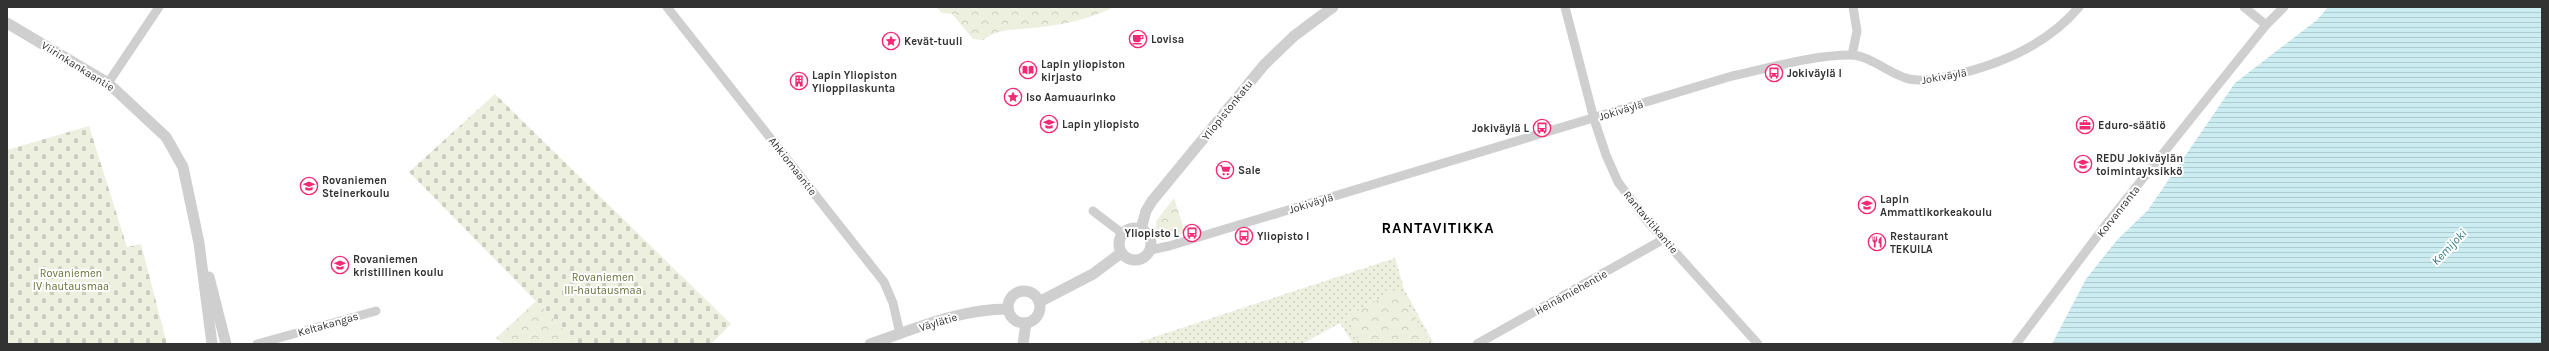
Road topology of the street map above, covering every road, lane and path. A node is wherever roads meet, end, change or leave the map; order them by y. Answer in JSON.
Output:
{"nodes":[{"id":1,"x":160,"y":7,"type":"edge"},
{"id":2,"x":667,"y":7,"type":"edge"},
{"id":3,"x":1333,"y":7,"type":"edge"},
{"id":4,"x":1565,"y":7,"type":"edge"},
{"id":5,"x":1853,"y":7,"type":"edge"},
{"id":6,"x":2079,"y":7,"type":"edge"},
{"id":7,"x":2244,"y":7,"type":"edge"},
{"id":8,"x":2284,"y":7,"type":"edge"},
{"id":9,"x":7,"y":23,"type":"edge"},
{"id":10,"x":2266,"y":25,"type":"junction"},
{"id":11,"x":1852,"y":55,"type":"junction"},
{"id":12,"x":108,"y":83,"type":"junction"},
{"id":13,"x":1594,"y":118,"type":"junction"},
{"id":14,"x":1092,"y":211,"type":"dead end"},
{"id":15,"x":1140,"y":230,"type":"junction"},
{"id":16,"x":1123,"y":234,"type":"junction"},
{"id":17,"x":1664,"y":239,"type":"junction"},
{"id":18,"x":199,"y":243,"type":"junction"},
{"id":19,"x":1150,"y":250,"type":"junction"},
{"id":20,"x":1121,"y":253,"type":"junction"},
{"id":21,"x":1039,"y":302,"type":"junction"},
{"id":22,"x":1008,"y":309,"type":"junction"},
{"id":23,"x":376,"y":311,"type":"dead end"},
{"id":24,"x":1026,"y":323,"type":"junction"},
{"id":25,"x":900,"y":334,"type":"junction"},
{"id":26,"x":212,"y":344,"type":"edge"},
{"id":27,"x":226,"y":344,"type":"edge"},
{"id":28,"x":257,"y":344,"type":"edge"},
{"id":29,"x":870,"y":344,"type":"edge"},
{"id":30,"x":1023,"y":344,"type":"edge"},
{"id":31,"x":1477,"y":344,"type":"edge"},
{"id":32,"x":1758,"y":344,"type":"edge"},
{"id":33,"x":2016,"y":344,"type":"edge"}],
"edges":[{"from":1,"to":12,"type":"street"},
{"from":2,"to":25,"type":"street","name":"Ahkiomaantie"},
{"from":3,"to":15,"type":"street","name":"Yliopistonkatu"},
{"from":4,"to":13,"type":"street","name":"Rantavitikantie"},
{"from":5,"to":11,"type":"street"},
{"from":6,"to":11,"type":"street","name":"Jokiväylä"},
{"from":7,"to":10,"type":"street"},
{"from":8,"to":10,"type":"street","name":"Korvanranta"},
{"from":9,"to":12,"type":"street","name":"Viirinkankaantie"},
{"from":10,"to":33,"type":"street","name":"Korvanranta"},
{"from":11,"to":13,"type":"street","name":"Jokiväylä"},
{"from":12,"to":18,"type":"street","name":"Viirinkankaantie"},
{"from":13,"to":17,"type":"street","name":"Rantavitikantie"},
{"from":13,"to":19,"type":"street","name":"Jokiväylä"},
{"from":14,"to":16,"type":"street"},
{"from":15,"to":16,"type":"street"},
{"from":15,"to":19,"type":"street"},
{"from":16,"to":20,"type":"street"},
{"from":17,"to":31,"type":"street","name":"Heinämiehentie"},
{"from":17,"to":32,"type":"street","name":"Rantavitikantie"},
{"from":18,"to":26,"type":"street","name":"Viirinkankaantie"},
{"from":18,"to":27,"type":"street","name":"Viirinkankaantie"},
{"from":19,"to":20,"type":"street"},
{"from":20,"to":21,"type":"street"},
{"from":21,"to":22,"type":"street"},
{"from":21,"to":24,"type":"street"},
{"from":22,"to":24,"type":"street"},
{"from":22,"to":25,"type":"street","name":"Väylätie"},
{"from":23,"to":28,"type":"street","name":"Keltakangas"},
{"from":24,"to":30,"type":"street"},
{"from":25,"to":29,"type":"street","name":"Väylätie"}]}
